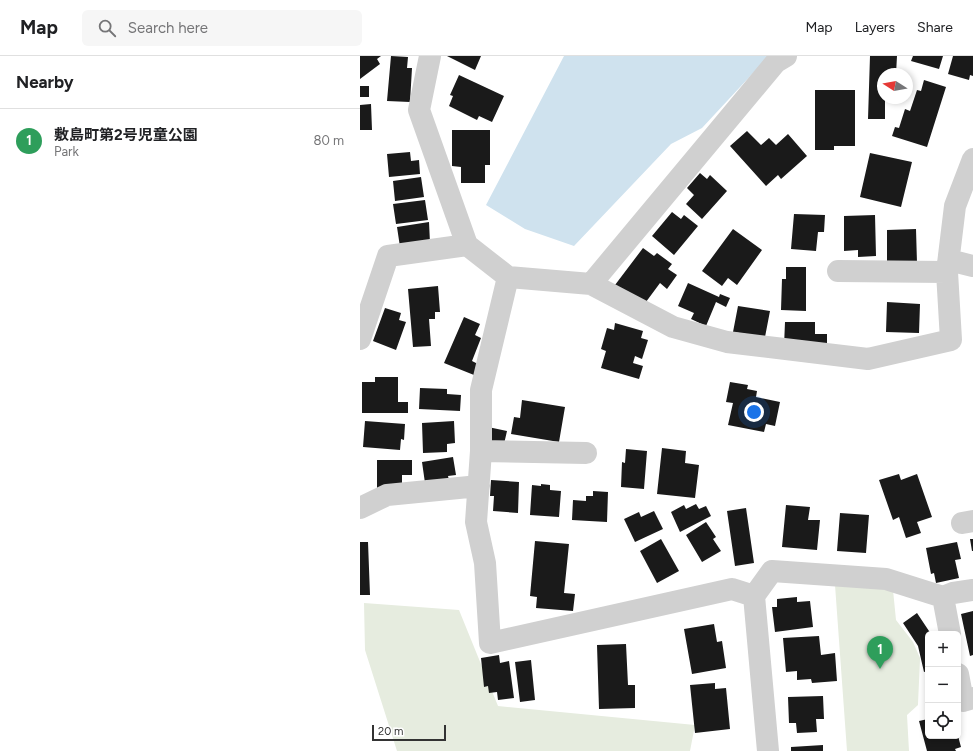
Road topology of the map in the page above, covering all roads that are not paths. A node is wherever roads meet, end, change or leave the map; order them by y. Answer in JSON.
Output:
{"nodes":[{"id":1,"x":430,"y":56,"type":"edge"},
{"id":2,"x":786,"y":56,"type":"edge"},
{"id":3,"x":973,"y":159,"type":"edge"},
{"id":4,"x":467,"y":245,"type":"junction"},
{"id":5,"x":948,"y":266,"type":"junction"},
{"id":6,"x":973,"y":266,"type":"edge"},
{"id":7,"x":838,"y":271,"type":"dead end"},
{"id":8,"x":508,"y":277,"type":"junction"},
{"id":9,"x":591,"y":284,"type":"junction"},
{"id":10,"x":360,"y":339,"type":"edge"},
{"id":11,"x":481,"y":451,"type":"junction"},
{"id":12,"x":586,"y":453,"type":"dead end"},
{"id":13,"x":479,"y":486,"type":"junction"},
{"id":14,"x":360,"y":508,"type":"edge"},
{"id":15,"x":973,"y":590,"type":"edge"},
{"id":16,"x":754,"y":596,"type":"junction"},
{"id":17,"x":943,"y":597,"type":"junction"},
{"id":18,"x":949,"y":631,"type":"edge"},
{"id":19,"x":961,"y":690,"type":"edge"},
{"id":20,"x":973,"y":698,"type":"edge"},
{"id":21,"x":768,"y":751,"type":"edge"}],
"edges":[{"from":1,"to":4,"type":"street"},
{"from":2,"to":9,"type":"street"},
{"from":3,"to":5,"type":"street"},
{"from":4,"to":8,"type":"street"},
{"from":4,"to":10,"type":"street"},
{"from":5,"to":6,"type":"street"},
{"from":5,"to":7,"type":"street"},
{"from":5,"to":9,"type":"street"},
{"from":8,"to":9,"type":"street"},
{"from":8,"to":11,"type":"street"},
{"from":11,"to":12,"type":"street"},
{"from":11,"to":13,"type":"street"},
{"from":13,"to":14,"type":"street"},
{"from":13,"to":16,"type":"street"},
{"from":15,"to":17,"type":"street"},
{"from":16,"to":17,"type":"street"},
{"from":16,"to":21,"type":"street"},
{"from":17,"to":18,"type":"street"},
{"from":19,"to":20,"type":"street"}]}
